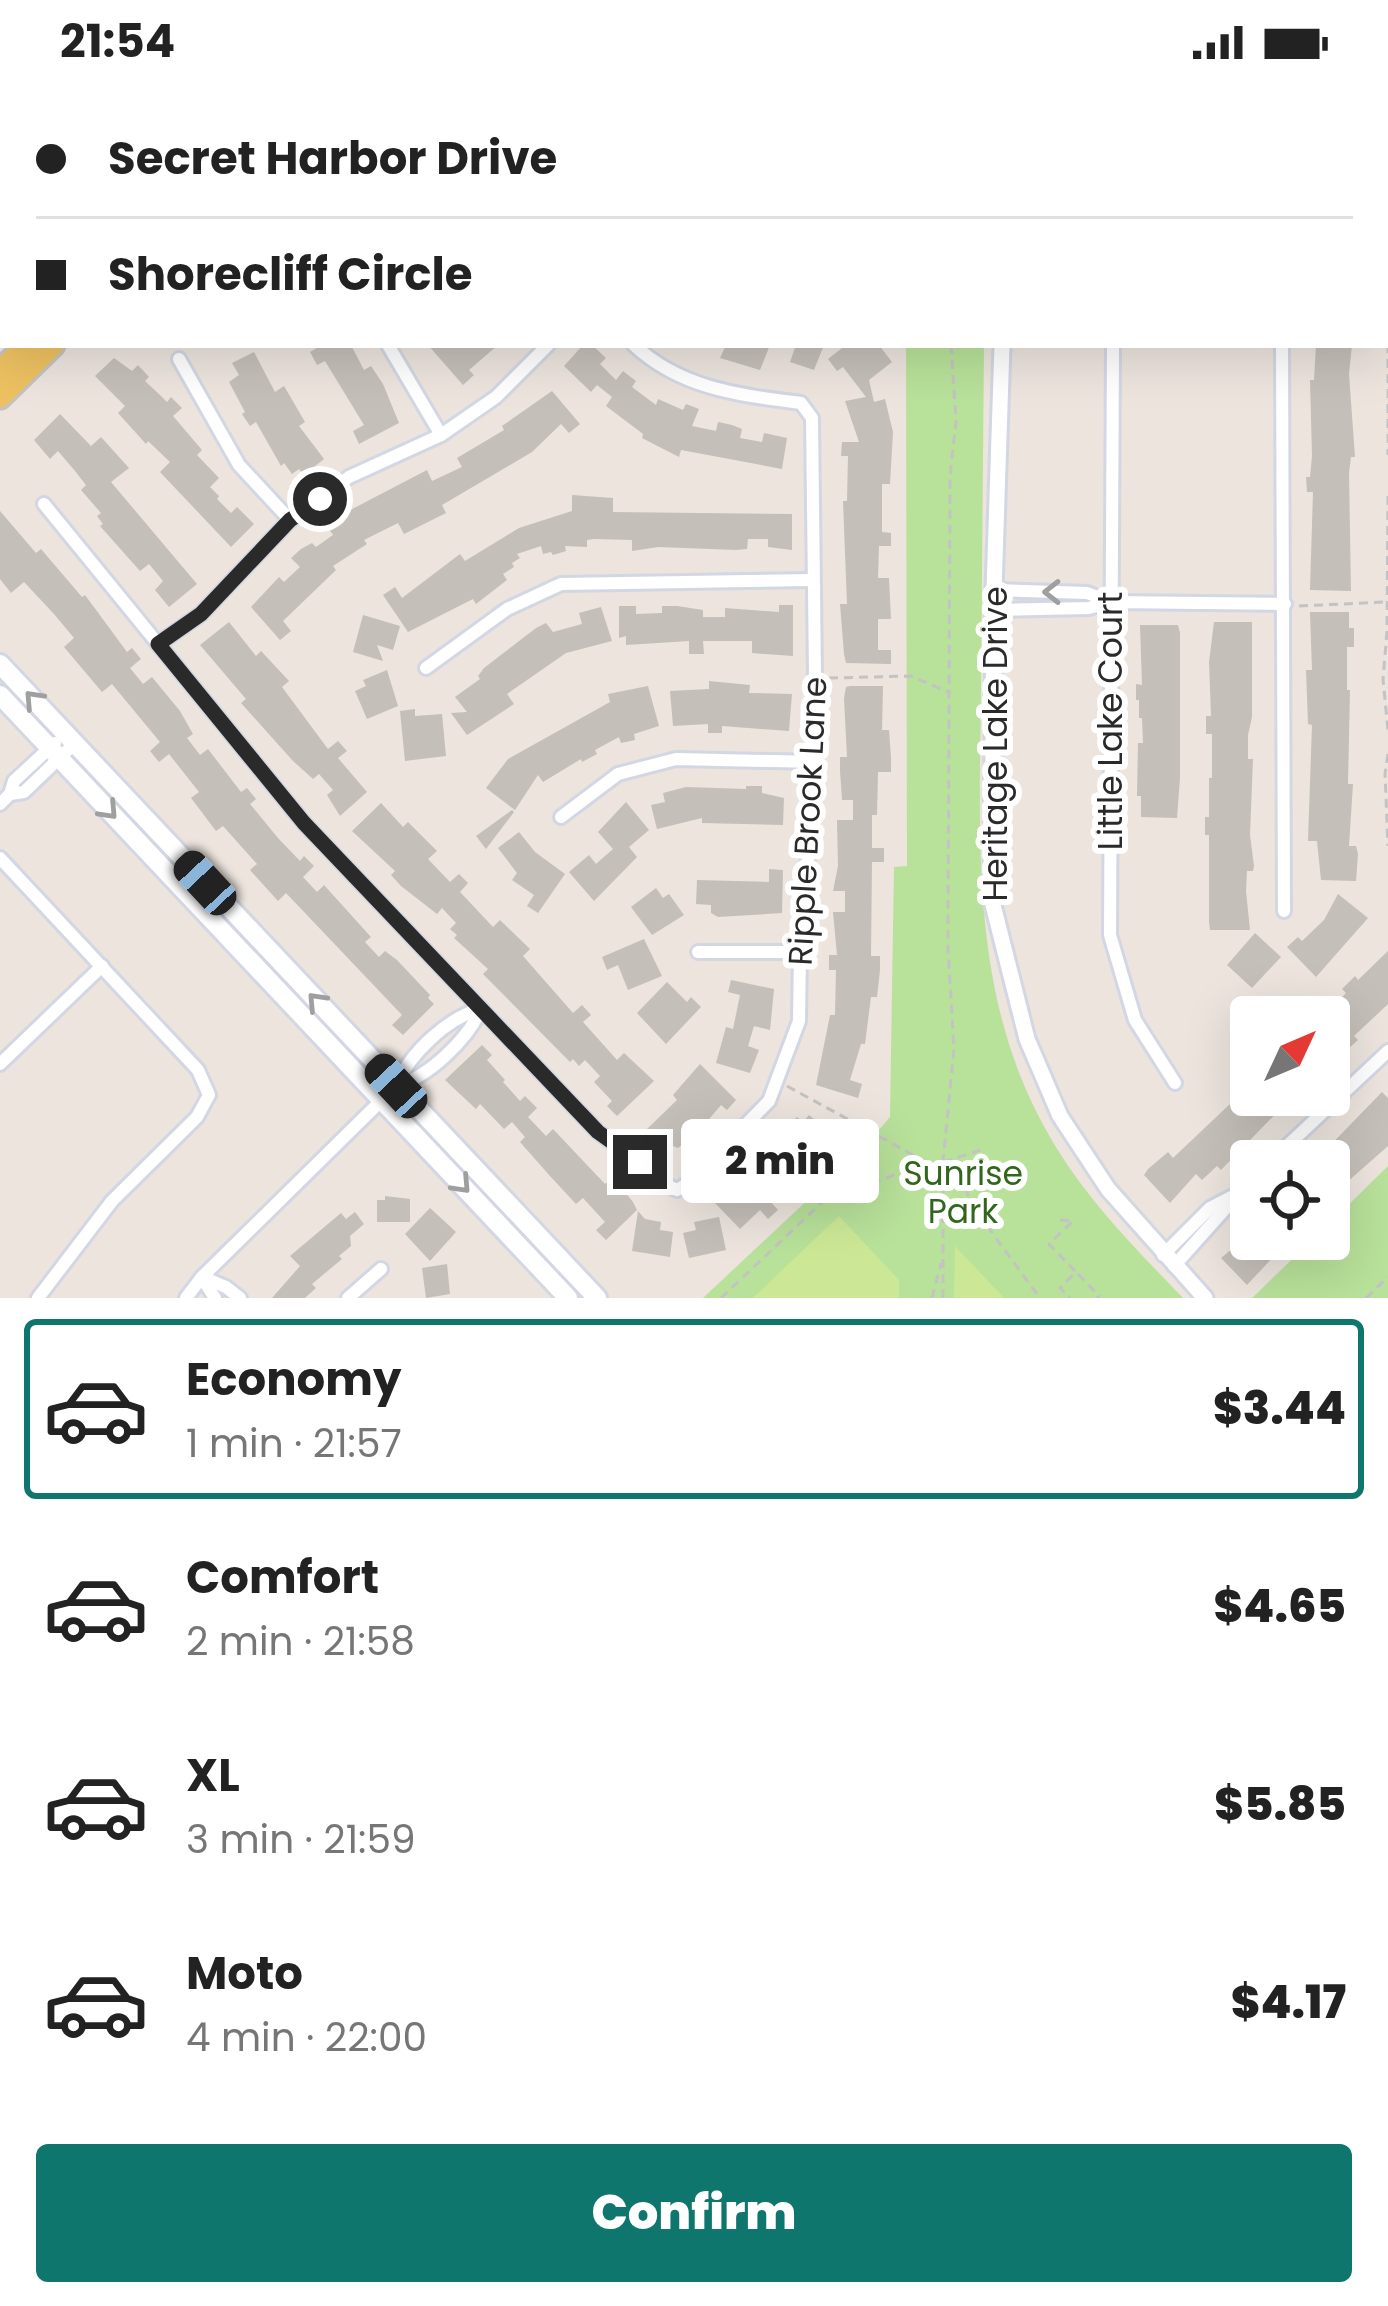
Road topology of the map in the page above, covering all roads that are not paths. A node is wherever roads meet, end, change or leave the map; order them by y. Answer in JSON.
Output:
{"nodes":[{"id":1,"x":24,"y":348,"type":"edge"},
{"id":2,"x":50,"y":348,"type":"edge"},
{"id":3,"x":390,"y":348,"type":"edge"},
{"id":4,"x":545,"y":348,"type":"edge"},
{"id":5,"x":639,"y":348,"type":"edge"},
{"id":6,"x":1002,"y":348,"type":"edge"},
{"id":7,"x":1113,"y":348,"type":"edge"},
{"id":8,"x":1282,"y":348,"type":"edge"},
{"id":9,"x":179,"y":359,"type":"dead end"},
{"id":10,"x":0,"y":371,"type":"edge"},
{"id":11,"x":0,"y":397,"type":"edge"},
{"id":12,"x":441,"y":435,"type":"junction"},
{"id":13,"x":44,"y":504,"type":"dead end"},
{"id":14,"x":290,"y":520,"type":"junction"},
{"id":15,"x":813,"y":580,"type":"junction"},
{"id":16,"x":994,"y":590,"type":"junction"},
{"id":17,"x":1109,"y":602,"type":"junction"},
{"id":18,"x":1286,"y":604,"type":"junction"},
{"id":19,"x":993,"y":610,"type":"junction"},
{"id":20,"x":158,"y":644,"type":"junction"},
{"id":21,"x":0,"y":664,"type":"edge"},
{"id":22,"x":427,"y":668,"type":"dead end"},
{"id":23,"x":0,"y":695,"type":"edge"},
{"id":24,"x":62,"y":746,"type":"junction"},
{"id":25,"x":815,"y":762,"type":"junction"},
{"id":26,"x":5,"y":799,"type":"edge"},
{"id":27,"x":561,"y":817,"type":"dead end"},
{"id":28,"x":0,"y":858,"type":"edge"},
{"id":29,"x":1284,"y":911,"type":"dead end"},
{"id":30,"x":698,"y":952,"type":"dead end"},
{"id":31,"x":800,"y":952,"type":"junction"},
{"id":32,"x":102,"y":966,"type":"junction"},
{"id":33,"x":481,"y":1009,"type":"junction"},
{"id":34,"x":1388,"y":1051,"type":"edge"},
{"id":35,"x":0,"y":1064,"type":"edge"},
{"id":36,"x":1175,"y":1083,"type":"dead end"},
{"id":37,"x":396,"y":1086,"type":"junction"},
{"id":38,"x":382,"y":1100,"type":"junction"},
{"id":39,"x":1293,"y":1140,"type":"edge"},
{"id":40,"x":1230,"y":1197,"type":"edge"},
{"id":41,"x":1168,"y":1260,"type":"junction"},
{"id":42,"x":381,"y":1269,"type":"dead end"},
{"id":43,"x":202,"y":1277,"type":"junction"},
{"id":44,"x":38,"y":1298,"type":"edge"},
{"id":45,"x":186,"y":1298,"type":"edge"},
{"id":46,"x":214,"y":1298,"type":"edge"},
{"id":47,"x":240,"y":1298,"type":"edge"},
{"id":48,"x":348,"y":1298,"type":"edge"},
{"id":49,"x":568,"y":1298,"type":"edge"},
{"id":50,"x":597,"y":1298,"type":"edge"},
{"id":51,"x":1205,"y":1298,"type":"edge"}],
"edges":[{"from":1,"to":10,"type":"main road"},
{"from":2,"to":11,"type":"main road"},
{"from":3,"to":12,"type":"street"},
{"from":4,"to":12,"type":"street"},
{"from":5,"to":15,"type":"street","name":"Ripple Brook Lane"},
{"from":6,"to":16,"type":"street","name":"Heritage Lake Drive"},
{"from":7,"to":17,"type":"street","name":"Little Lake Court"},
{"from":8,"to":18,"type":"street"},
{"from":9,"to":14,"type":"street"},
{"from":12,"to":14,"type":"street"},
{"from":13,"to":20,"type":"street"},
{"from":14,"to":20,"type":"street"},
{"from":15,"to":22,"type":"street"},
{"from":15,"to":25,"type":"street","name":"Ripple Brook Lane"},
{"from":17,"to":16,"type":"street","one_way":true},
{"from":16,"to":19,"type":"street","name":"Heritage Lake Drive"},
{"from":17,"to":18,"type":"street"},
{"from":17,"to":19,"type":"street"},
{"from":17,"to":36,"type":"street","name":"Little Lake Court"},
{"from":18,"to":29,"type":"street"},
{"from":19,"to":41,"type":"street","name":"Heritage Lake Drive"},
{"from":20,"to":33,"type":"street"},
{"from":24,"to":21,"type":"main road","one_way":true},
{"from":23,"to":24,"type":"main road"},
{"from":24,"to":26,"type":"street"},
{"from":37,"to":24,"type":"main road","one_way":true},
{"from":24,"to":38,"type":"main road","one_way":true},
{"from":25,"to":27,"type":"street"},
{"from":25,"to":31,"type":"street","name":"Ripple Brook Lane"},
{"from":28,"to":32,"type":"street"},
{"from":30,"to":31,"type":"street"},
{"from":31,"to":33,"type":"street","name":"Ripple Brook Lane"},
{"from":32,"to":35,"type":"street"},
{"from":32,"to":44,"type":"street"},
{"from":33,"to":37,"type":"street"},
{"from":34,"to":39,"type":"street"},
{"from":37,"to":38,"type":"street"},
{"from":37,"to":50,"type":"main road"},
{"from":38,"to":43,"type":"street"},
{"from":38,"to":49,"type":"main road","one_way":true},
{"from":40,"to":41,"type":"street"},
{"from":41,"to":51,"type":"street","name":"Heritage Lake Drive"},
{"from":42,"to":48,"type":"street"},
{"from":43,"to":45,"type":"street"},
{"from":43,"to":46,"type":"street"},
{"from":43,"to":47,"type":"street"}]}
